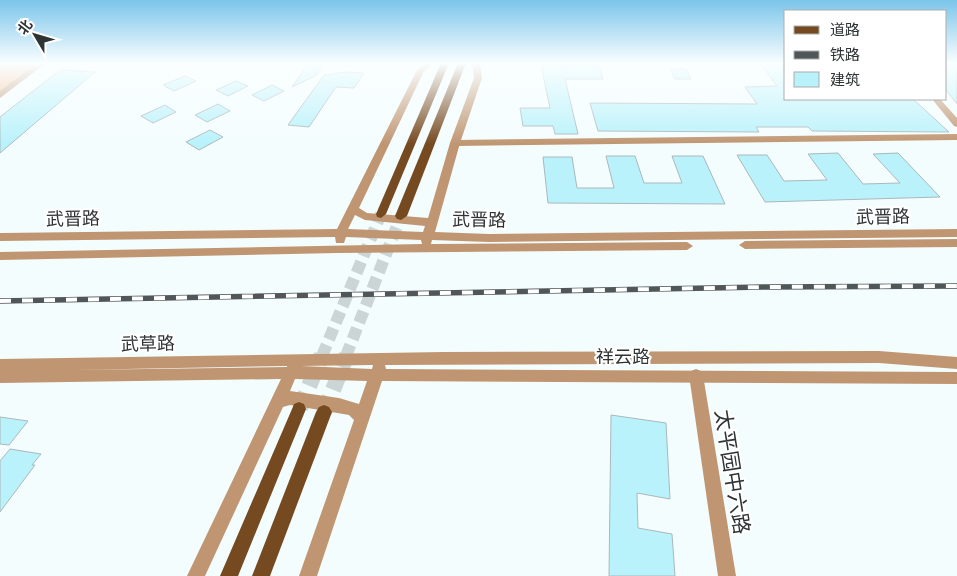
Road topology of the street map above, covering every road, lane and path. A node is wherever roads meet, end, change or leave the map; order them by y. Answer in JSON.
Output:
{"nodes":[{"id":1,"x":411,"y":90,"type":"edge"},
{"id":2,"x":434,"y":90,"type":"edge"},
{"id":3,"x":451,"y":90,"type":"edge"},
{"id":4,"x":474,"y":90,"type":"edge"},
{"id":5,"x":937,"y":100,"type":"edge"},
{"id":6,"x":957,"y":124,"type":"edge"},
{"id":7,"x":957,"y":138,"type":"edge"},
{"id":8,"x":455,"y":143,"type":"junction"},
{"id":9,"x":353,"y":209,"type":"junction"},
{"id":10,"x":381,"y":214,"type":"tunnel mouth"},
{"id":11,"x":401,"y":216,"type":"tunnel mouth"},
{"id":12,"x":433,"y":220,"type":"junction"},
{"id":13,"x":341,"y":233,"type":"junction"},
{"id":14,"x":957,"y":233,"type":"edge"},
{"id":15,"x":428,"y":236,"type":"junction"},
{"id":16,"x":0,"y":237,"type":"edge"},
{"id":17,"x":957,"y":243,"type":"edge"},
{"id":18,"x":338,"y":249,"type":"junction"},
{"id":19,"x":425,"y":249,"type":"junction"},
{"id":20,"x":0,"y":256,"type":"edge"},
{"id":21,"x":382,"y":359,"type":"junction"},
{"id":22,"x":0,"y":365,"type":"edge"},
{"id":23,"x":954,"y":366,"type":"edge"},
{"id":24,"x":294,"y":367,"type":"junction"},
{"id":25,"x":377,"y":375,"type":"junction"},
{"id":26,"x":696,"y":375,"type":"junction"},
{"id":27,"x":0,"y":377,"type":"edge"},
{"id":28,"x":957,"y":378,"type":"edge"},
{"id":29,"x":277,"y":402,"type":"junction"},
{"id":30,"x":299,"y":409,"type":"tunnel mouth"},
{"id":31,"x":324,"y":412,"type":"tunnel mouth"},
{"id":32,"x":363,"y":419,"type":"junction"},
{"id":33,"x":196,"y":576,"type":"edge"},
{"id":34,"x":229,"y":576,"type":"edge"},
{"id":35,"x":261,"y":576,"type":"edge"},
{"id":36,"x":308,"y":576,"type":"edge"},
{"id":37,"x":727,"y":576,"type":"edge"}],
"edges":[{"from":1,"to":9,"type":"street"},
{"from":2,"to":10,"type":"main road"},
{"from":3,"to":11,"type":"main road"},
{"from":4,"to":8,"type":"street"},
{"from":5,"to":6,"type":"street"},
{"from":7,"to":8,"type":"street"},
{"from":8,"to":12,"type":"street"},
{"from":9,"to":12,"type":"street"},
{"from":9,"to":13,"type":"street"},
{"from":12,"to":15,"type":"street"},
{"from":13,"to":15,"type":"street","name":"武晋路"},
{"from":13,"to":16,"type":"street","name":"武晋路"},
{"from":13,"to":18,"type":"street"},
{"from":14,"to":15,"type":"street","name":"武晋路"},
{"from":15,"to":19,"type":"street"},
{"from":17,"to":19,"type":"street","name":"武晋路"},
{"from":18,"to":19,"type":"street","name":"武晋路"},
{"from":18,"to":20,"type":"street","name":"武晋路"},
{"from":21,"to":23,"type":"street","name":"祥云路"},
{"from":21,"to":24,"type":"street","name":"祥云路"},
{"from":21,"to":25,"type":"street"},
{"from":22,"to":24,"type":"street","name":"武草路"},
{"from":24,"to":25,"type":"street","name":"祥云路"},
{"from":24,"to":27,"type":"street","name":"武草路"},
{"from":24,"to":29,"type":"street"},
{"from":25,"to":26,"type":"street","name":"祥云路"},
{"from":25,"to":32,"type":"street"},
{"from":26,"to":28,"type":"street","name":"祥云路"},
{"from":26,"to":37,"type":"street","name":"太平园中六路"},
{"from":29,"to":32,"type":"street"},
{"from":29,"to":33,"type":"street"},
{"from":30,"to":34,"type":"main road"},
{"from":31,"to":35,"type":"main road"},
{"from":32,"to":36,"type":"street"}]}
